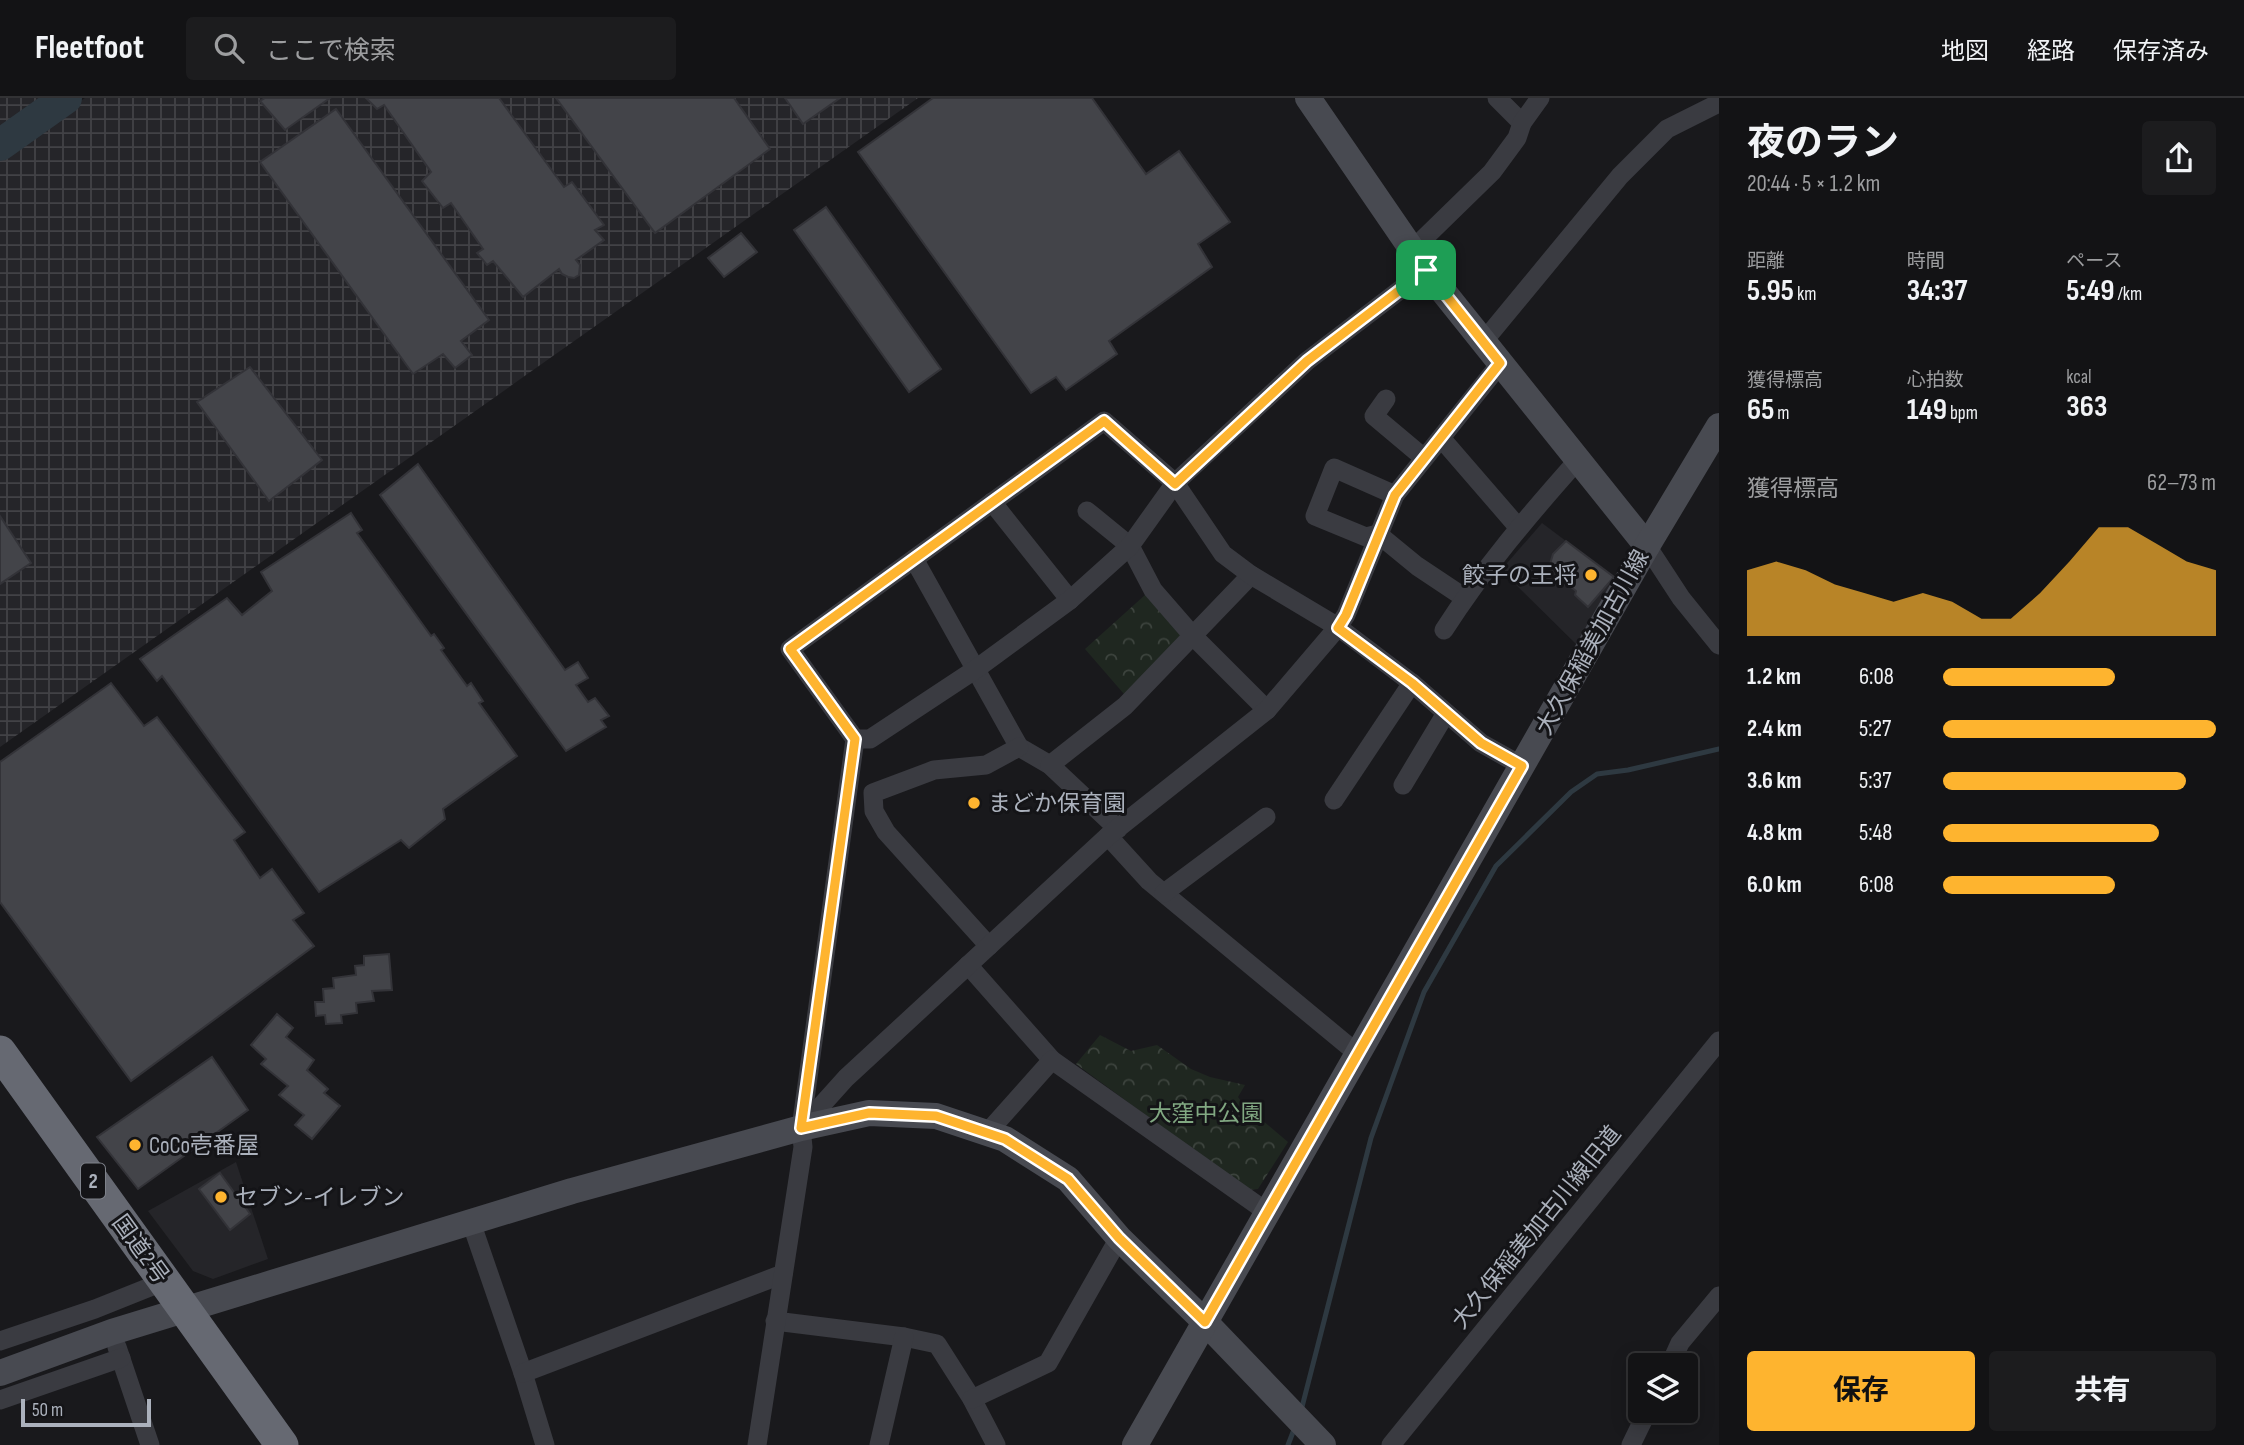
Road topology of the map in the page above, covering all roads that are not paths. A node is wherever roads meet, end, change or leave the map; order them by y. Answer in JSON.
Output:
{"nodes":[{"id":1,"x":1308,"y":98,"type":"edge"},
{"id":2,"x":1497,"y":98,"type":"edge"},
{"id":3,"x":1540,"y":98,"type":"edge"},
{"id":4,"x":1719,"y":103,"type":"edge"},
{"id":5,"x":1522,"y":123,"type":"junction"},
{"id":6,"x":1419,"y":260,"type":"junction"},
{"id":7,"x":1483,"y":342,"type":"junction"},
{"id":8,"x":1500,"y":363,"type":"junction"},
{"id":9,"x":1386,"y":399,"type":"dead end"},
{"id":10,"x":1719,"y":426,"type":"edge"},
{"id":11,"x":1441,"y":438,"type":"junction"},
{"id":12,"x":1424,"y":458,"type":"junction"},
{"id":13,"x":1577,"y":461,"type":"junction"},
{"id":14,"x":1175,"y":484,"type":"junction"},
{"id":15,"x":1395,"y":495,"type":"junction"},
{"id":16,"x":992,"y":502,"type":"junction"},
{"id":17,"x":1087,"y":511,"type":"dead end"},
{"id":18,"x":1518,"y":527,"type":"junction"},
{"id":19,"x":1378,"y":534,"type":"junction"},
{"id":20,"x":1130,"y":546,"type":"junction"},
{"id":21,"x":1647,"y":546,"type":"junction"},
{"id":22,"x":914,"y":559,"type":"junction"},
{"id":23,"x":1251,"y":575,"type":"junction"},
{"id":24,"x":1465,"y":598,"type":"junction"},
{"id":25,"x":1070,"y":600,"type":"junction"},
{"id":26,"x":1338,"y":628,"type":"junction"},
{"id":27,"x":1444,"y":630,"type":"dead end"},
{"id":28,"x":1193,"y":636,"type":"junction"},
{"id":29,"x":1719,"y":645,"type":"edge"},
{"id":30,"x":976,"y":669,"type":"junction"},
{"id":31,"x":1412,"y":683,"type":"junction"},
{"id":32,"x":1266,"y":710,"type":"junction"},
{"id":33,"x":1446,"y":713,"type":"junction"},
{"id":34,"x":855,"y":739,"type":"junction"},
{"id":35,"x":1020,"y":747,"type":"junction"},
{"id":36,"x":1049,"y":765,"type":"junction"},
{"id":37,"x":1522,"y":766,"type":"junction"},
{"id":38,"x":1403,"y":785,"type":"dead end"},
{"id":39,"x":1334,"y":800,"type":"dead end"},
{"id":40,"x":846,"y":805,"type":"junction"},
{"id":41,"x":874,"y":811,"type":"junction"},
{"id":42,"x":1266,"y":817,"type":"dead end"},
{"id":43,"x":1113,"y":833,"type":"junction"},
{"id":44,"x":1164,"y":893,"type":"junction"},
{"id":45,"x":989,"y":946,"type":"junction"},
{"id":46,"x":968,"y":965,"type":"junction"},
{"id":47,"x":1719,"y":1041,"type":"edge"},
{"id":48,"x":0,"y":1052,"type":"edge"},
{"id":49,"x":1358,"y":1054,"type":"junction"},
{"id":50,"x":1052,"y":1060,"type":"junction"},
{"id":51,"x":801,"y":1128,"type":"junction"},
{"id":52,"x":987,"y":1133,"type":"junction"},
{"id":53,"x":1267,"y":1212,"type":"junction"},
{"id":54,"x":471,"y":1222,"type":"junction"},
{"id":55,"x":1119,"y":1238,"type":"junction"},
{"id":56,"x":783,"y":1274,"type":"junction"},
{"id":57,"x":165,"y":1281,"type":"junction"},
{"id":58,"x":1719,"y":1296,"type":"edge"},
{"id":59,"x":186,"y":1311,"type":"junction"},
{"id":60,"x":775,"y":1321,"type":"junction"},
{"id":61,"x":1205,"y":1322,"type":"junction"},
{"id":62,"x":112,"y":1332,"type":"junction"},
{"id":63,"x":904,"y":1337,"type":"junction"},
{"id":64,"x":0,"y":1341,"type":"edge"},
{"id":65,"x":1675,"y":1353,"type":"edge"},
{"id":66,"x":121,"y":1358,"type":"junction"},
{"id":67,"x":0,"y":1373,"type":"edge"},
{"id":68,"x":523,"y":1373,"type":"junction"},
{"id":69,"x":972,"y":1399,"type":"junction"},
{"id":70,"x":0,"y":1400,"type":"edge"},
{"id":71,"x":1642,"y":1423,"type":"edge"},
{"id":72,"x":150,"y":1445,"type":"edge"},
{"id":73,"x":282,"y":1445,"type":"edge"},
{"id":74,"x":545,"y":1445,"type":"edge"},
{"id":75,"x":757,"y":1445,"type":"edge"},
{"id":76,"x":879,"y":1445,"type":"edge"},
{"id":77,"x":996,"y":1445,"type":"edge"},
{"id":78,"x":1135,"y":1445,"type":"edge"},
{"id":79,"x":1323,"y":1445,"type":"edge"},
{"id":80,"x":1391,"y":1445,"type":"edge"},
{"id":81,"x":1631,"y":1445,"type":"edge"}],
"edges":[{"from":1,"to":6,"type":"street"},
{"from":2,"to":5,"type":"street"},
{"from":3,"to":5,"type":"street"},
{"from":4,"to":7,"type":"street"},
{"from":5,"to":6,"type":"street"},
{"from":6,"to":7,"type":"street"},
{"from":6,"to":14,"type":"street"},
{"from":7,"to":8,"type":"street"},
{"from":8,"to":11,"type":"street"},
{"from":8,"to":13,"type":"street"},
{"from":9,"to":12,"type":"street"},
{"from":10,"to":21,"type":"street","name":"大久保稲美加古川線"},
{"from":11,"to":12,"type":"street"},
{"from":11,"to":18,"type":"street"},
{"from":12,"to":15,"type":"street"},
{"from":13,"to":18,"type":"street"},
{"from":13,"to":21,"type":"street"},
{"from":14,"to":16,"type":"street"},
{"from":14,"to":20,"type":"street"},
{"from":14,"to":23,"type":"street"},
{"from":15,"to":19,"type":"street"},
{"from":15,"to":19,"type":"street"},
{"from":16,"to":22,"type":"street"},
{"from":16,"to":25,"type":"street"},
{"from":17,"to":20,"type":"street"},
{"from":18,"to":24,"type":"street"},
{"from":19,"to":24,"type":"street"},
{"from":19,"to":26,"type":"street"},
{"from":20,"to":25,"type":"street"},
{"from":20,"to":28,"type":"street"},
{"from":21,"to":29,"type":"street"},
{"from":21,"to":37,"type":"street","name":"大久保稲美加古川線"},
{"from":22,"to":30,"type":"street"},
{"from":22,"to":34,"type":"street"},
{"from":23,"to":26,"type":"street"},
{"from":23,"to":28,"type":"street"},
{"from":24,"to":27,"type":"street"},
{"from":25,"to":30,"type":"street"},
{"from":26,"to":31,"type":"street"},
{"from":26,"to":32,"type":"street"},
{"from":28,"to":32,"type":"street"},
{"from":28,"to":36,"type":"street"},
{"from":30,"to":34,"type":"street"},
{"from":30,"to":35,"type":"street"},
{"from":31,"to":33,"type":"street"},
{"from":31,"to":39,"type":"street"},
{"from":32,"to":43,"type":"street"},
{"from":33,"to":37,"type":"street"},
{"from":33,"to":38,"type":"street"},
{"from":34,"to":40,"type":"street"},
{"from":35,"to":36,"type":"street"},
{"from":35,"to":41,"type":"street"},
{"from":36,"to":43,"type":"street"},
{"from":37,"to":49,"type":"street","name":"大久保稲美加古川線"},
{"from":40,"to":41,"type":"street"},
{"from":40,"to":51,"type":"street"},
{"from":41,"to":45,"type":"street"},
{"from":42,"to":44,"type":"street"},
{"from":43,"to":44,"type":"street"},
{"from":43,"to":45,"type":"street"},
{"from":44,"to":49,"type":"street"},
{"from":45,"to":46,"type":"street"},
{"from":46,"to":50,"type":"street"},
{"from":46,"to":51,"type":"street"},
{"from":47,"to":80,"type":"street","name":"大久保稲美加古川線旧道"},
{"from":48,"to":57,"type":"highway","name":"国道2号","number":"2"},
{"from":49,"to":53,"type":"street","name":"大久保稲美加古川線"},
{"from":50,"to":52,"type":"street"},
{"from":50,"to":53,"type":"street"},
{"from":51,"to":52,"type":"street"},
{"from":51,"to":54,"type":"street"},
{"from":51,"to":56,"type":"street"},
{"from":52,"to":55,"type":"street"},
{"from":53,"to":61,"type":"street","name":"大久保稲美加古川線"},
{"from":54,"to":59,"type":"street"},
{"from":54,"to":68,"type":"street"},
{"from":55,"to":61,"type":"street"},
{"from":55,"to":69,"type":"street"},
{"from":56,"to":60,"type":"street"},
{"from":56,"to":68,"type":"street"},
{"from":57,"to":59,"type":"highway","name":"国道2号","number":"2"},
{"from":57,"to":64,"type":"street"},
{"from":58,"to":65,"type":"street"},
{"from":59,"to":62,"type":"street"},
{"from":59,"to":73,"type":"highway","name":"国道2号","number":"2"},
{"from":60,"to":63,"type":"street"},
{"from":60,"to":75,"type":"street"},
{"from":61,"to":78,"type":"street","name":"大久保稲美加古川線"},
{"from":61,"to":79,"type":"street"},
{"from":62,"to":66,"type":"street"},
{"from":62,"to":67,"type":"street"},
{"from":63,"to":69,"type":"street"},
{"from":63,"to":76,"type":"street"},
{"from":66,"to":70,"type":"street"},
{"from":66,"to":72,"type":"street"},
{"from":68,"to":74,"type":"street"},
{"from":69,"to":77,"type":"street"},
{"from":71,"to":81,"type":"street"}]}
